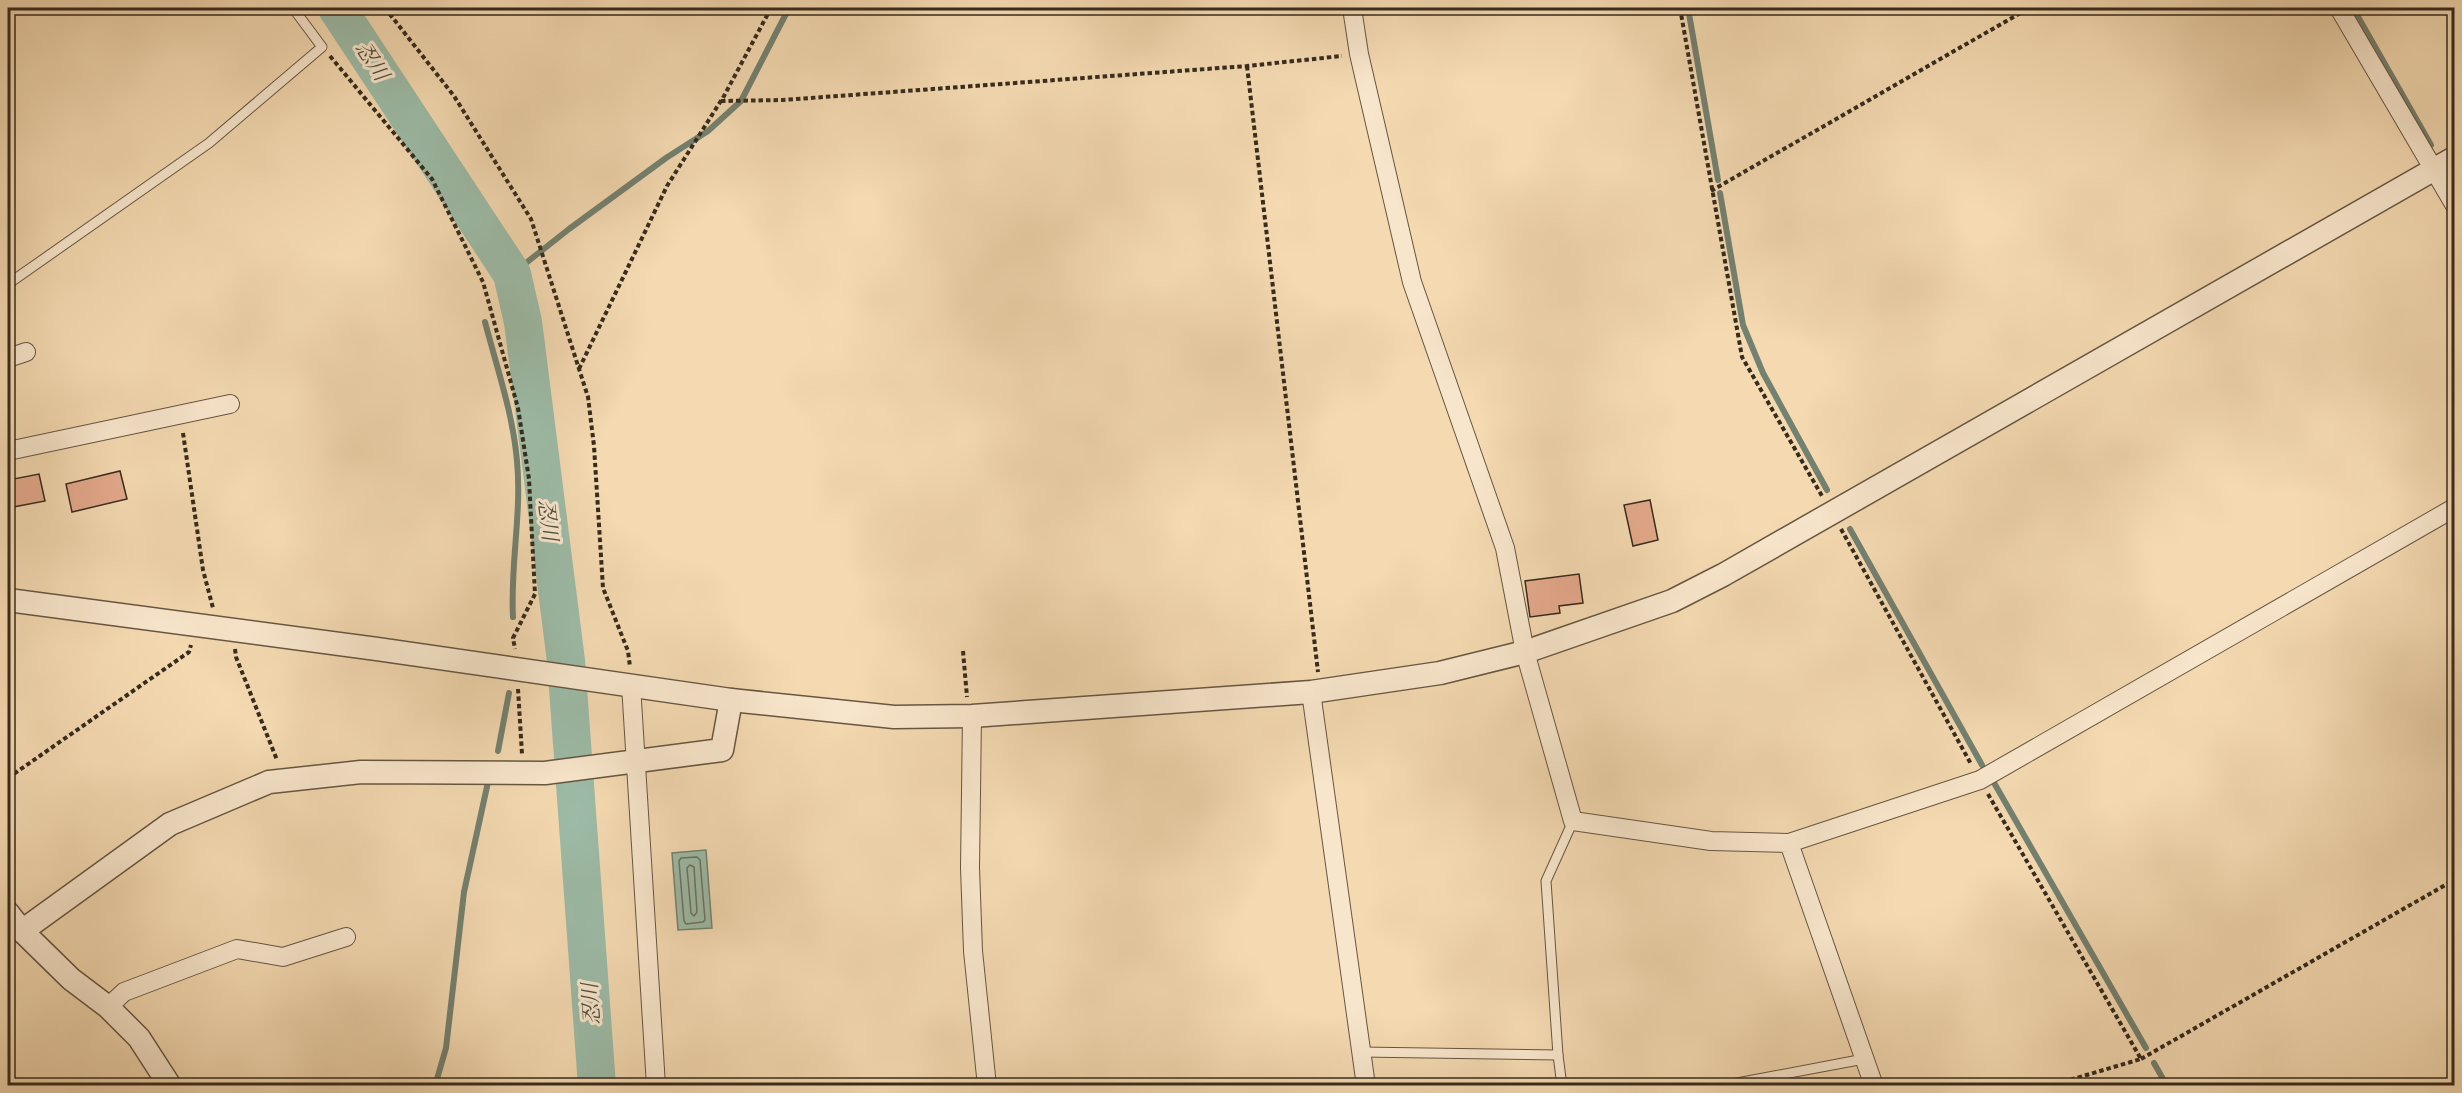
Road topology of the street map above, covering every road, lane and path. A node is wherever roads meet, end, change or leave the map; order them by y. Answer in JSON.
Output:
{"nodes":[{"id":1,"x":293,"y":8,"type":"edge"},
{"id":2,"x":385,"y":8,"type":"edge"},
{"id":3,"x":771,"y":8,"type":"edge"},
{"id":4,"x":1352,"y":8,"type":"edge"},
{"id":5,"x":1680,"y":8,"type":"edge"},
{"id":6,"x":2029,"y":8,"type":"edge"},
{"id":7,"x":2339,"y":8,"type":"edge"},
{"id":8,"x":322,"y":47,"type":"junction"},
{"id":9,"x":1359,"y":54,"type":"junction"},
{"id":10,"x":1247,"y":66,"type":"junction"},
{"id":11,"x":720,"y":101,"type":"junction"},
{"id":12,"x":2454,"y":158,"type":"edge"},
{"id":13,"x":2434,"y":169,"type":"junction"},
{"id":14,"x":1711,"y":191,"type":"junction"},
{"id":15,"x":2454,"y":204,"type":"edge"},
{"id":16,"x":8,"y":284,"type":"edge"},
{"id":17,"x":26,"y":352,"type":"dead end"},
{"id":18,"x":8,"y":358,"type":"edge"},
{"id":19,"x":579,"y":370,"type":"junction"},
{"id":20,"x":230,"y":404,"type":"dead end"},
{"id":21,"x":180,"y":415,"type":"junction"},
{"id":22,"x":8,"y":451,"type":"edge"},
{"id":23,"x":2454,"y":508,"type":"edge"},
{"id":24,"x":1832,"y":513,"type":"junction"},
{"id":25,"x":535,"y":594,"type":"dead end"},
{"id":26,"x":8,"y":600,"type":"edge"},
{"id":27,"x":215,"y":627,"type":"junction"},
{"id":28,"x":963,"y":651,"type":"dead end"},
{"id":29,"x":1526,"y":652,"type":"junction"},
{"id":30,"x":631,"y":685,"type":"junction"},
{"id":31,"x":1316,"y":691,"type":"junction"},
{"id":32,"x":731,"y":700,"type":"junction"},
{"id":33,"x":969,"y":707,"type":"junction"},
{"id":34,"x":629,"y":762,"type":"junction"},
{"id":35,"x":8,"y":778,"type":"edge"},
{"id":36,"x":285,"y":780,"type":"junction"},
{"id":37,"x":1980,"y":780,"type":"junction"},
{"id":38,"x":1573,"y":821,"type":"junction"},
{"id":39,"x":1789,"y":843,"type":"junction"},
{"id":40,"x":2454,"y":880,"type":"edge"},
{"id":41,"x":8,"y":913,"type":"edge"},
{"id":42,"x":22,"y":931,"type":"junction"},
{"id":43,"x":346,"y":937,"type":"dead end"},
{"id":44,"x":108,"y":1007,"type":"junction"},
{"id":45,"x":1361,"y":1052,"type":"junction"},
{"id":46,"x":1558,"y":1055,"type":"junction"},
{"id":47,"x":1864,"y":1059,"type":"junction"},
{"id":48,"x":2141,"y":1059,"type":"junction"},
{"id":49,"x":165,"y":1085,"type":"edge"},
{"id":50,"x":656,"y":1086,"type":"edge"},
{"id":51,"x":987,"y":1086,"type":"edge"},
{"id":52,"x":1366,"y":1086,"type":"edge"},
{"id":53,"x":1562,"y":1086,"type":"edge"},
{"id":54,"x":1721,"y":1086,"type":"edge"},
{"id":55,"x":1874,"y":1086,"type":"edge"},
{"id":56,"x":2049,"y":1086,"type":"edge"}],
"edges":[{"from":1,"to":8,"type":"lane"},
{"from":2,"to":19,"type":"path"},
{"from":3,"to":11,"type":"path"},
{"from":4,"to":9,"type":"street"},
{"from":5,"to":14,"type":"path"},
{"from":6,"to":14,"type":"path"},
{"from":7,"to":13,"type":"street"},
{"from":8,"to":16,"type":"lane"},
{"from":8,"to":25,"type":"path"},
{"from":9,"to":10,"type":"path"},
{"from":9,"to":29,"type":"street"},
{"from":10,"to":11,"type":"path"},
{"from":10,"to":31,"type":"path"},
{"from":11,"to":19,"type":"path"},
{"from":12,"to":13,"type":"street"},
{"from":13,"to":15,"type":"street"},
{"from":13,"to":24,"type":"street"},
{"from":14,"to":24,"type":"path"},
{"from":17,"to":18,"type":"street"},
{"from":19,"to":30,"type":"path"},
{"from":20,"to":21,"type":"street"},
{"from":21,"to":22,"type":"street"},
{"from":21,"to":27,"type":"path"},
{"from":23,"to":37,"type":"street"},
{"from":24,"to":29,"type":"street"},
{"from":24,"to":37,"type":"path"},
{"from":26,"to":27,"type":"street"},
{"from":27,"to":30,"type":"street"},
{"from":27,"to":35,"type":"path"},
{"from":27,"to":36,"type":"path"},
{"from":28,"to":33,"type":"path"},
{"from":29,"to":31,"type":"street"},
{"from":29,"to":38,"type":"street"},
{"from":30,"to":32,"type":"street"},
{"from":30,"to":34,"type":"street"},
{"from":31,"to":33,"type":"street"},
{"from":31,"to":45,"type":"street"},
{"from":32,"to":33,"type":"street"},
{"from":32,"to":34,"type":"street"},
{"from":33,"to":51,"type":"street"},
{"from":34,"to":36,"type":"street"},
{"from":34,"to":50,"type":"street"},
{"from":36,"to":42,"type":"street"},
{"from":37,"to":39,"type":"street"},
{"from":37,"to":48,"type":"path"},
{"from":38,"to":39,"type":"street"},
{"from":38,"to":46,"type":"lane"},
{"from":39,"to":47,"type":"street"},
{"from":40,"to":48,"type":"path"},
{"from":41,"to":42,"type":"street"},
{"from":42,"to":44,"type":"street"},
{"from":43,"to":44,"type":"street"},
{"from":44,"to":49,"type":"street"},
{"from":45,"to":46,"type":"lane"},
{"from":45,"to":52,"type":"street"},
{"from":46,"to":53,"type":"lane"},
{"from":47,"to":54,"type":"lane"},
{"from":47,"to":55,"type":"street"},
{"from":48,"to":56,"type":"path"}]}
